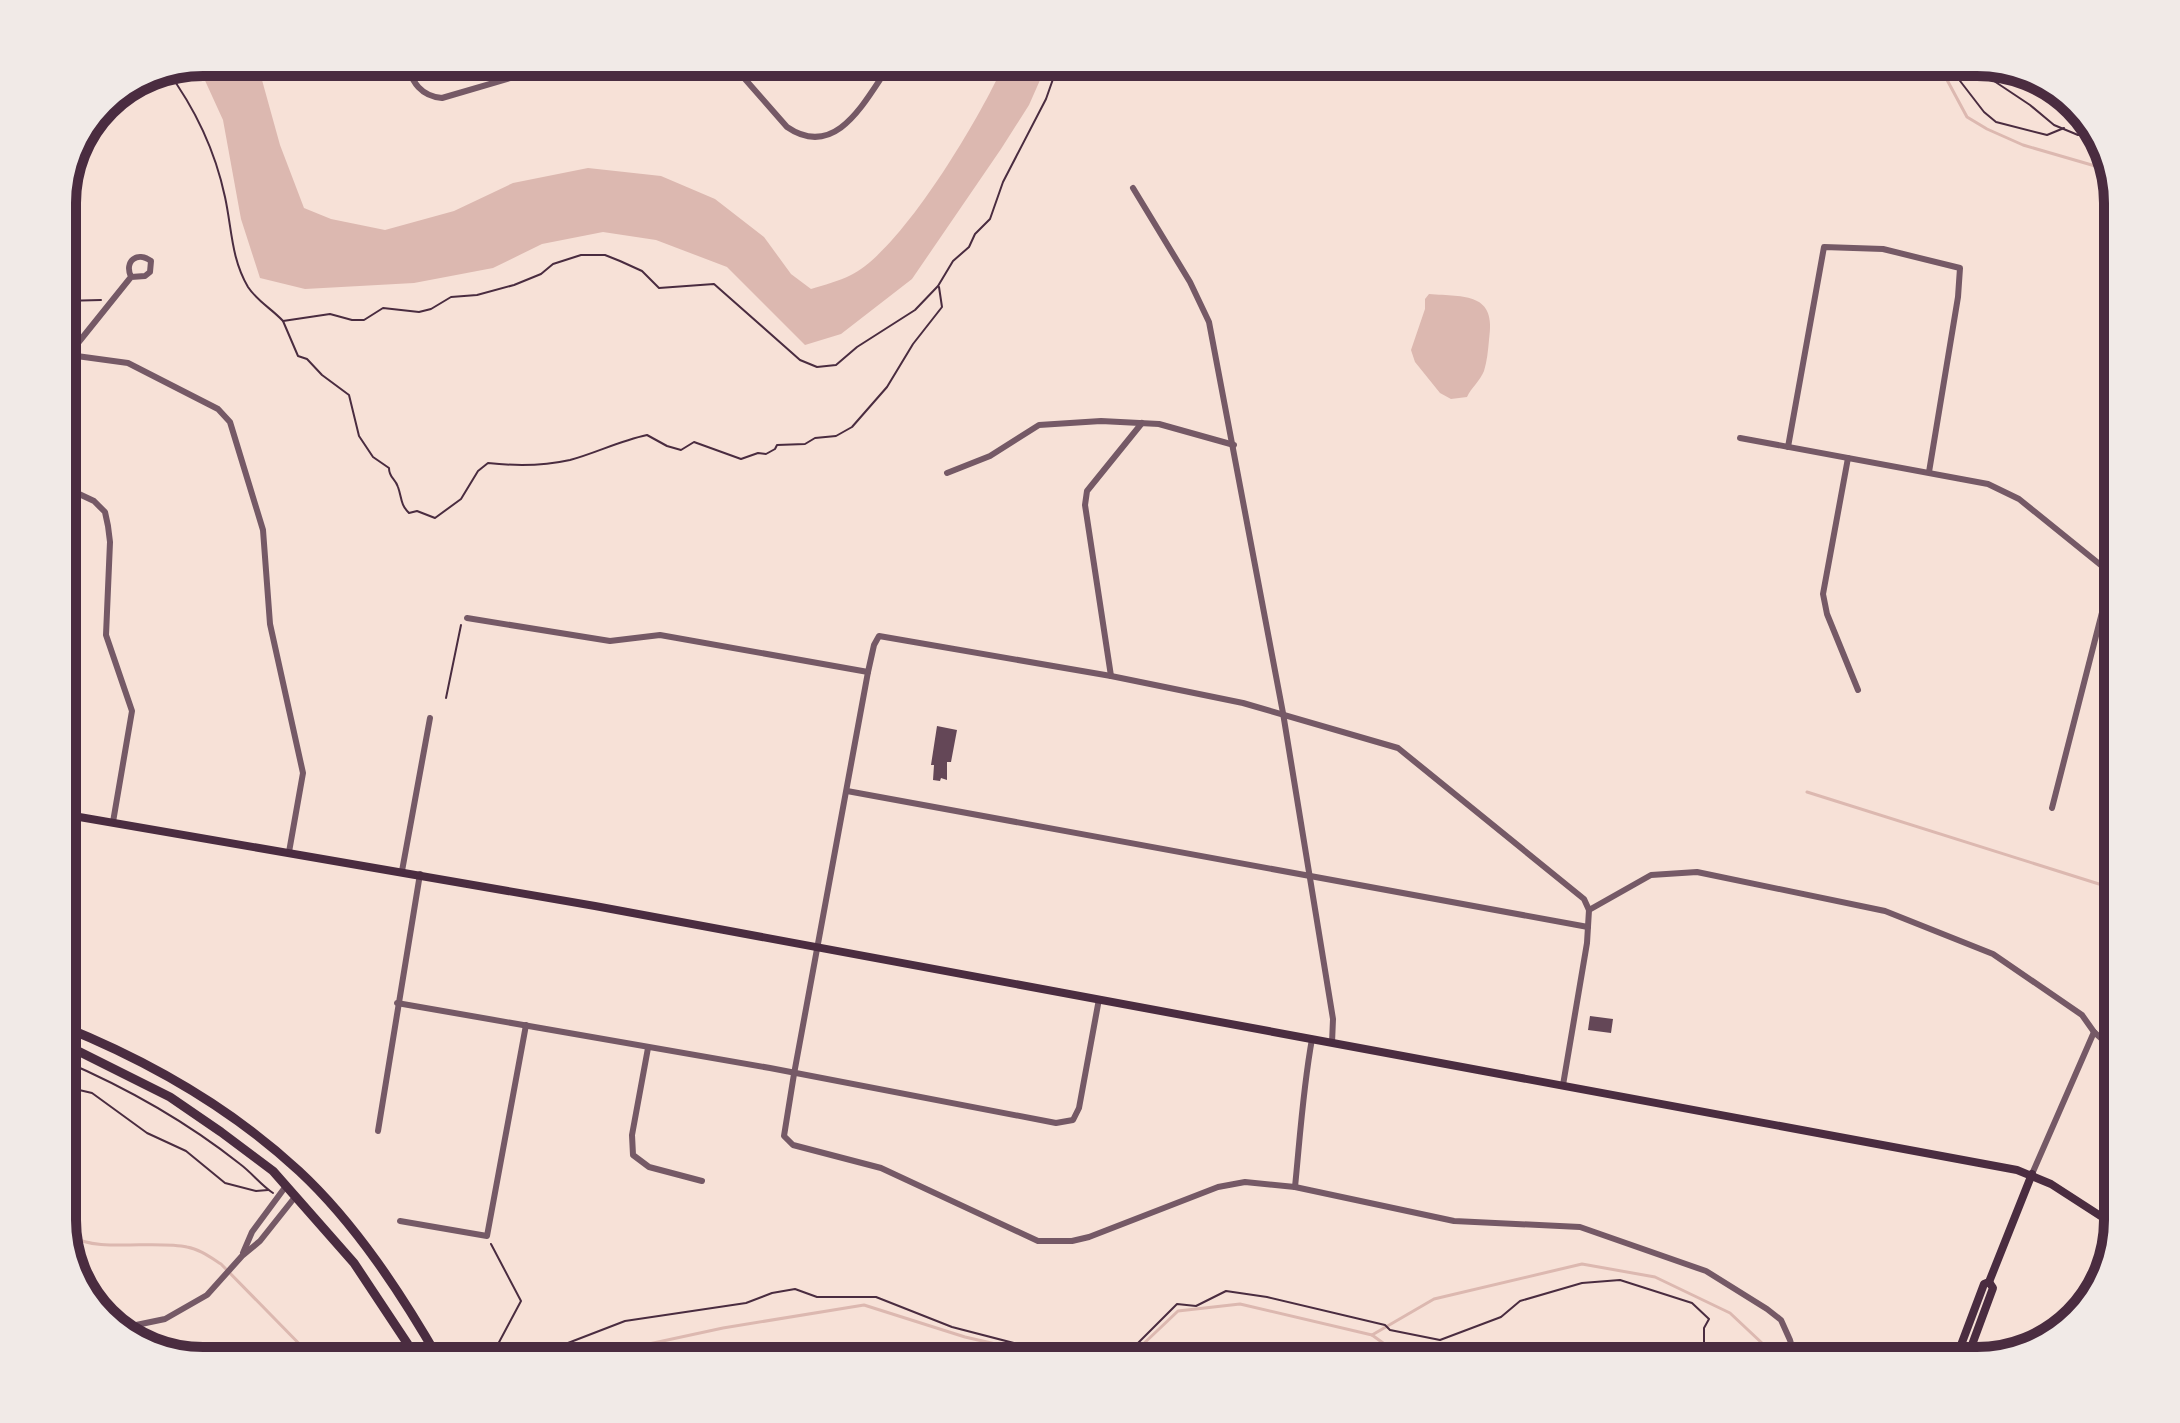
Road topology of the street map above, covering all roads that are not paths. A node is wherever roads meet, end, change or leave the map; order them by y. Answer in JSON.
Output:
{"nodes":[{"id":1,"x":411,"y":76,"type":"edge"},
{"id":2,"x":517,"y":76,"type":"edge"},
{"id":3,"x":742,"y":76,"type":"edge"},
{"id":4,"x":882,"y":76,"type":"edge"},
{"id":5,"x":1133,"y":188,"type":"dead end"},
{"id":6,"x":131,"y":277,"type":"dead end"},
{"id":7,"x":76,"y":348,"type":"edge"},
{"id":8,"x":76,"y":354,"type":"edge"},
{"id":9,"x":1142,"y":423,"type":"junction"},
{"id":10,"x":1740,"y":438,"type":"dead end"},
{"id":11,"x":1234,"y":445,"type":"junction"},
{"id":12,"x":1788,"y":447,"type":"junction"},
{"id":13,"x":1848,"y":458,"type":"junction"},
{"id":14,"x":1929,"y":472,"type":"junction"},
{"id":15,"x":947,"y":473,"type":"dead end"},
{"id":16,"x":76,"y":493,"type":"edge"},
{"id":17,"x":2104,"y":567,"type":"edge"},
{"id":18,"x":2104,"y":617,"type":"edge"},
{"id":19,"x":467,"y":618,"type":"road end"},
{"id":20,"x":868,"y":672,"type":"junction"},
{"id":21,"x":1111,"y":676,"type":"junction"},
{"id":22,"x":1858,"y":690,"type":"dead end"},
{"id":23,"x":1283,"y":713,"type":"junction"},
{"id":24,"x":430,"y":718,"type":"dead end"},
{"id":25,"x":847,"y":791,"type":"junction"},
{"id":26,"x":2052,"y":808,"type":"dead end"},
{"id":27,"x":76,"y":816,"type":"edge"},
{"id":28,"x":113,"y":822,"type":"junction"},
{"id":29,"x":289,"y":852,"type":"junction"},
{"id":30,"x":402,"y":871,"type":"junction"},
{"id":31,"x":420,"y":874,"type":"junction"},
{"id":32,"x":1310,"y":877,"type":"junction"},
{"id":33,"x":1589,"y":910,"type":"junction"},
{"id":34,"x":1588,"y":927,"type":"junction"},
{"id":35,"x":817,"y":948,"type":"junction"},
{"id":36,"x":1099,"y":999,"type":"junction"},
{"id":37,"x":397,"y":1003,"type":"junction"},
{"id":38,"x":526,"y":1025,"type":"junction"},
{"id":39,"x":76,"y":1032,"type":"edge"},
{"id":40,"x":2094,"y":1032,"type":"junction"},
{"id":41,"x":1312,"y":1039,"type":"junction"},
{"id":42,"x":2104,"y":1040,"type":"edge"},
{"id":43,"x":1332,"y":1043,"type":"junction"},
{"id":44,"x":648,"y":1048,"type":"junction"},
{"id":45,"x":76,"y":1050,"type":"edge"},
{"id":46,"x":794,"y":1074,"type":"junction"},
{"id":47,"x":1563,"y":1085,"type":"junction"},
{"id":48,"x":378,"y":1131,"type":"dead end"},
{"id":49,"x":299,"y":1171,"type":"junction"},
{"id":50,"x":2032,"y":1174,"type":"junction"},
{"id":51,"x":702,"y":1181,"type":"dead end"},
{"id":52,"x":310,"y":1182,"type":"junction"},
{"id":53,"x":286,"y":1186,"type":"junction"},
{"id":54,"x":1295,"y":1187,"type":"junction"},
{"id":55,"x":295,"y":1197,"type":"junction"},
{"id":56,"x":2104,"y":1219,"type":"edge"},
{"id":57,"x":400,"y":1221,"type":"dead end"},
{"id":58,"x":242,"y":1256,"type":"junction"},
{"id":59,"x":1989,"y":1282,"type":"junction"},
{"id":60,"x":133,"y":1326,"type":"edge"},
{"id":61,"x":410,"y":1347,"type":"edge"},
{"id":62,"x":431,"y":1347,"type":"edge"},
{"id":63,"x":1662,"y":1347,"type":"edge"},
{"id":64,"x":1702,"y":1347,"type":"edge"},
{"id":65,"x":1792,"y":1347,"type":"edge"},
{"id":66,"x":1960,"y":1347,"type":"edge"},
{"id":67,"x":1971,"y":1347,"type":"edge"}],
"edges":[{"from":1,"to":2,"type":"street"},
{"from":3,"to":4,"type":"street"},
{"from":5,"to":11,"type":"street"},
{"from":6,"to":7,"type":"street"},
{"from":8,"to":29,"type":"street"},
{"from":9,"to":11,"type":"street"},
{"from":9,"to":15,"type":"street"},
{"from":9,"to":21,"type":"street"},
{"from":10,"to":12,"type":"street"},
{"from":11,"to":23,"type":"street"},
{"from":12,"to":13,"type":"street"},
{"from":12,"to":14,"type":"street"},
{"from":13,"to":14,"type":"street"},
{"from":13,"to":22,"type":"street"},
{"from":14,"to":17,"type":"street"},
{"from":16,"to":28,"type":"street"},
{"from":18,"to":26,"type":"street"},
{"from":19,"to":20,"type":"street"},
{"from":20,"to":21,"type":"street"},
{"from":20,"to":25,"type":"street"},
{"from":21,"to":23,"type":"street"},
{"from":23,"to":32,"type":"street"},
{"from":23,"to":33,"type":"street"},
{"from":24,"to":30,"type":"street"},
{"from":25,"to":32,"type":"street"},
{"from":25,"to":35,"type":"street"},
{"from":27,"to":28,"type":"main road"},
{"from":28,"to":29,"type":"main road"},
{"from":29,"to":30,"type":"main road"},
{"from":30,"to":31,"type":"main road"},
{"from":31,"to":35,"type":"main road"},
{"from":31,"to":37,"type":"street"},
{"from":32,"to":34,"type":"street"},
{"from":32,"to":43,"type":"street"},
{"from":33,"to":34,"type":"street"},
{"from":33,"to":40,"type":"street"},
{"from":34,"to":47,"type":"street"},
{"from":35,"to":36,"type":"main road"},
{"from":35,"to":46,"type":"street"},
{"from":36,"to":41,"type":"main road"},
{"from":36,"to":46,"type":"street"},
{"from":37,"to":38,"type":"street"},
{"from":37,"to":48,"type":"street"},
{"from":38,"to":44,"type":"street"},
{"from":38,"to":57,"type":"street"},
{"from":39,"to":49,"type":"main road"},
{"from":40,"to":42,"type":"street"},
{"from":40,"to":50,"type":"street"},
{"from":41,"to":43,"type":"main road"},
{"from":41,"to":54,"type":"street"},
{"from":43,"to":47,"type":"main road"},
{"from":44,"to":46,"type":"street"},
{"from":44,"to":51,"type":"street"},
{"from":45,"to":53,"type":"main road"},
{"from":46,"to":54,"type":"street"},
{"from":47,"to":50,"type":"main road"},
{"from":49,"to":52,"type":"main road"},
{"from":49,"to":53,"type":"main road"},
{"from":50,"to":56,"type":"main road"},
{"from":50,"to":59,"type":"main road"},
{"from":52,"to":55,"type":"main road"},
{"from":52,"to":62,"type":"main road"},
{"from":53,"to":55,"type":"main road"},
{"from":53,"to":58,"type":"street"},
{"from":54,"to":65,"type":"street"},
{"from":55,"to":58,"type":"street"},
{"from":55,"to":61,"type":"main road"},
{"from":58,"to":60,"type":"street"},
{"from":59,"to":66,"type":"main road"},
{"from":59,"to":67,"type":"main road"},
{"from":63,"to":64,"type":"street"}]}
